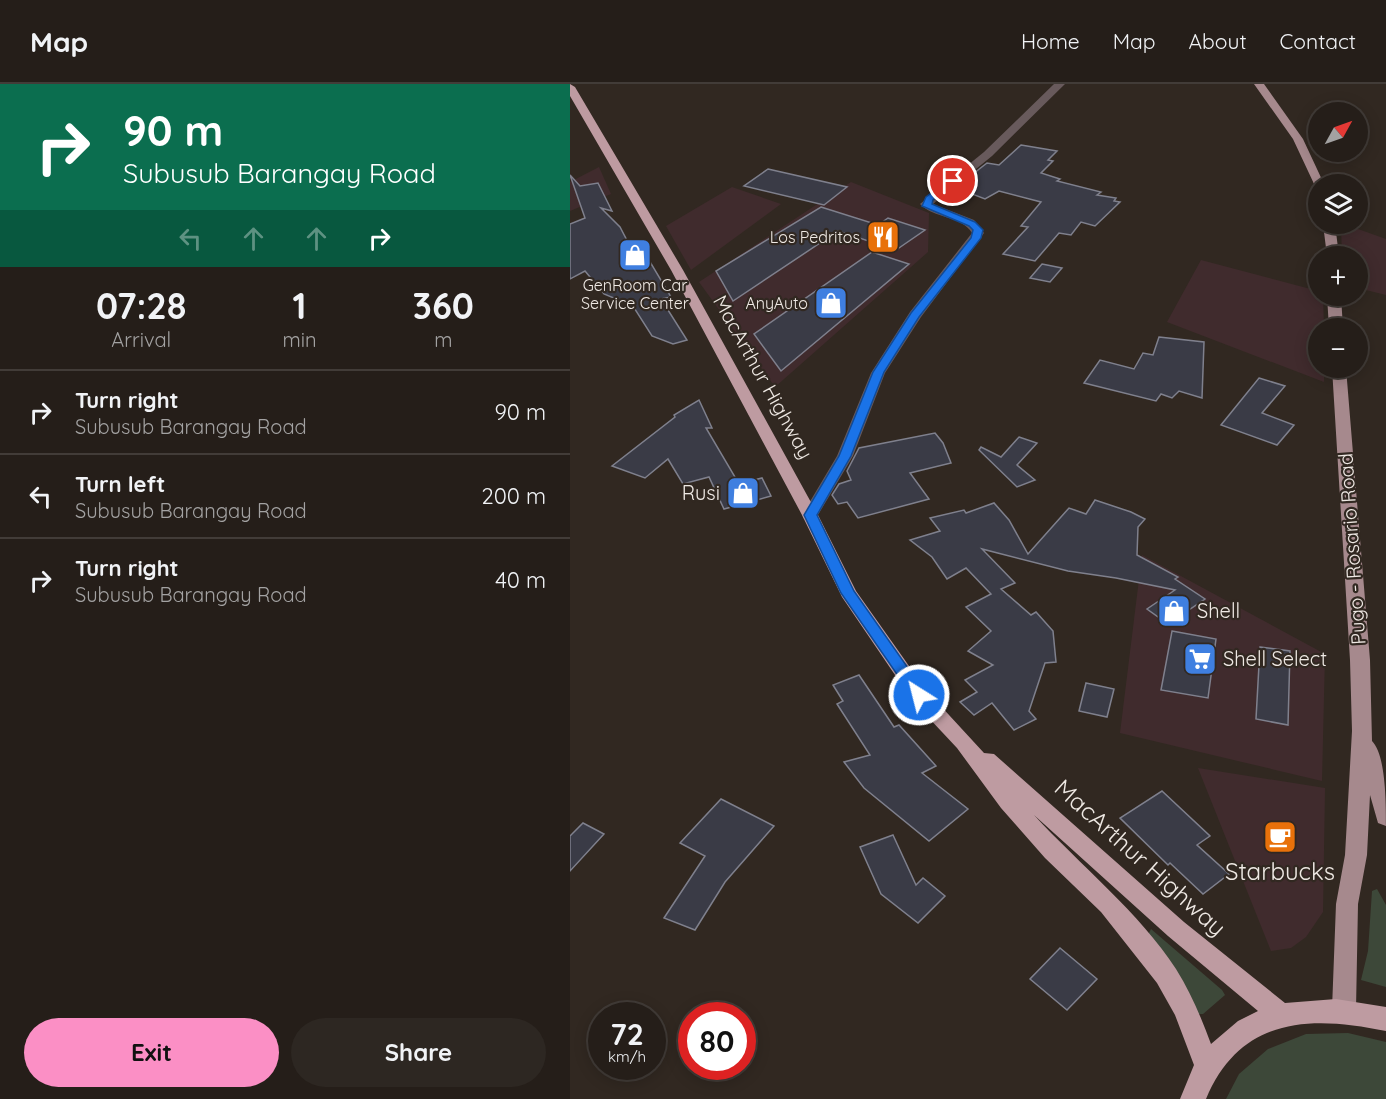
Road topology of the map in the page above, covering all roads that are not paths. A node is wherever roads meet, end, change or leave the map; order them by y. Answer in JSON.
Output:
{"nodes":[{"id":1,"x":1060,"y":84,"type":"edge"},
{"id":2,"x":1259,"y":84,"type":"edge"},
{"id":3,"x":570,"y":87,"type":"edge"},
{"id":4,"x":1314,"y":174,"type":"edge"},
{"id":5,"x":1340,"y":378,"type":"edge"},
{"id":6,"x":810,"y":515,"type":"junction"},
{"id":7,"x":1362,"y":731,"type":"junction"},
{"id":8,"x":964,"y":742,"type":"junction"},
{"id":9,"x":1386,"y":817,"type":"edge"},
{"id":10,"x":1344,"y":1009,"type":"junction"},
{"id":11,"x":1280,"y":1014,"type":"junction"},
{"id":12,"x":1386,"y":1019,"type":"edge"},
{"id":13,"x":1207,"y":1066,"type":"junction"},
{"id":14,"x":1193,"y":1099,"type":"edge"}],
"edges":[{"from":1,"to":6,"type":"street"},
{"from":2,"to":4,"type":"main road"},
{"from":3,"to":6,"type":"highway","name":"MacArthur Highway"},
{"from":5,"to":7,"type":"main road","name":"Pugo - Rosario Road"},
{"from":6,"to":8,"type":"highway","name":"MacArthur Highway"},
{"from":7,"to":9,"type":"main road","name":"Pugo - Rosario Road"},
{"from":7,"to":10,"type":"main road","name":"Pugo - Rosario Road"},
{"from":8,"to":11,"type":"highway","name":"MacArthur Highway"},
{"from":8,"to":13,"type":"highway","name":"MacArthur Highway"},
{"from":10,"to":11,"type":"highway"},
{"from":10,"to":12,"type":"highway"},
{"from":11,"to":13,"type":"highway"},
{"from":13,"to":14,"type":"highway"}]}
